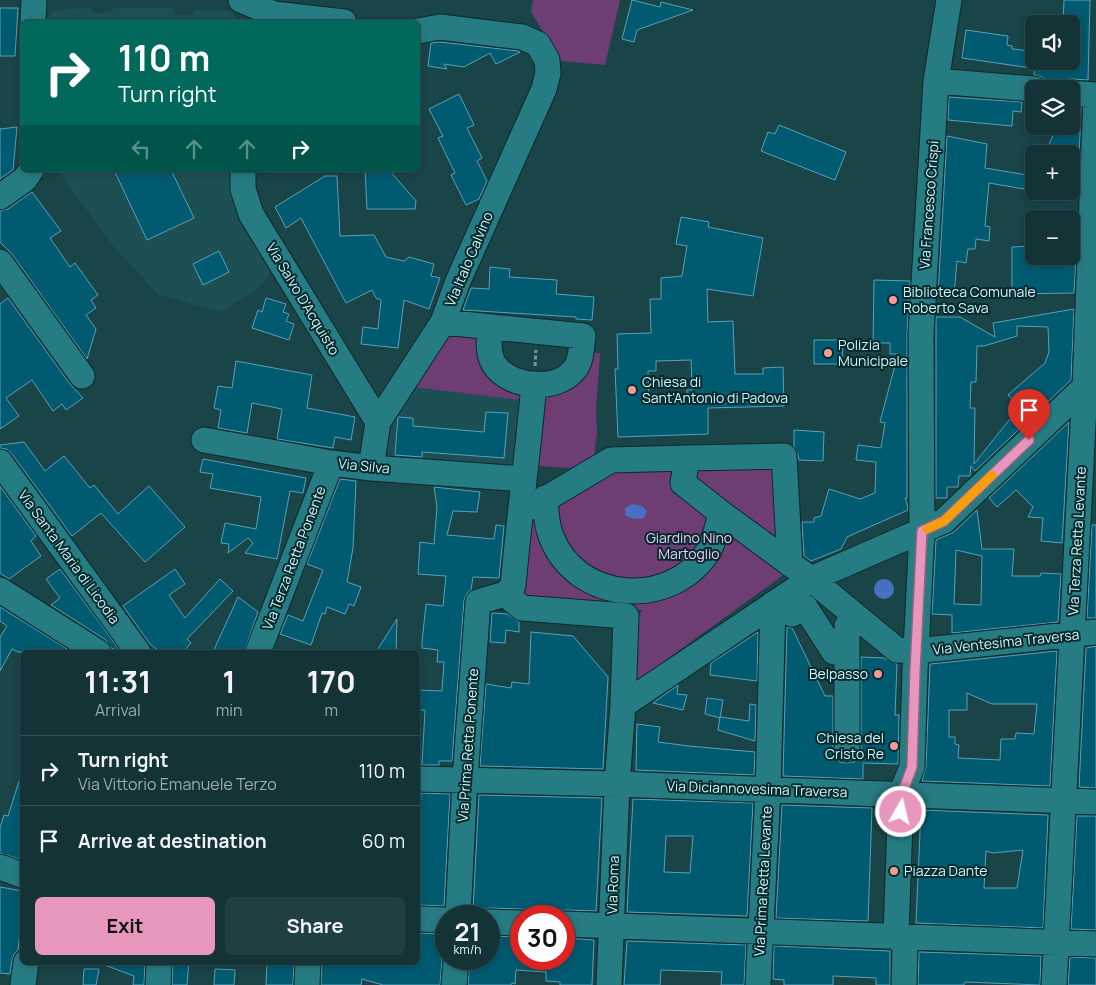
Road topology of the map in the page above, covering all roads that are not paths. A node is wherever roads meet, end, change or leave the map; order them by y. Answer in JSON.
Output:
{"nodes":[{"id":1,"x":34,"y":0,"type":"edge"},
{"id":2,"x":950,"y":0,"type":"edge"},
{"id":3,"x":250,"y":7,"type":"edge"},
{"id":4,"x":33,"y":20,"type":"edge"},
{"id":5,"x":326,"y":20,"type":"edge"},
{"id":6,"x":420,"y":32,"type":"edge"},
{"id":7,"x":936,"y":81,"type":"junction"},
{"id":8,"x":1025,"y":88,"type":"edge"},
{"id":9,"x":1080,"y":93,"type":"edge"},
{"id":10,"x":1096,"y":96,"type":"edge"},
{"id":11,"x":30,"y":172,"type":"edge"},
{"id":12,"x":243,"y":172,"type":"edge"},
{"id":13,"x":0,"y":197,"type":"edge"},
{"id":14,"x":0,"y":262,"type":"edge"},
{"id":15,"x":443,"y":322,"type":"junction"},
{"id":16,"x":490,"y":327,"type":"junction"},
{"id":17,"x":82,"y":376,"type":"dead end"},
{"id":18,"x":1091,"y":382,"type":"edge"},
{"id":19,"x":534,"y":384,"type":"junction"},
{"id":20,"x":378,"y":422,"type":"junction"},
{"id":21,"x":204,"y":440,"type":"dead end"},
{"id":22,"x":687,"y":458,"type":"junction"},
{"id":23,"x":0,"y":462,"type":"edge"},
{"id":24,"x":331,"y":463,"type":"junction"},
{"id":25,"x":371,"y":468,"type":"junction"},
{"id":26,"x":524,"y":479,"type":"junction"},
{"id":27,"x":545,"y":498,"type":"junction"},
{"id":28,"x":721,"y":513,"type":"junction"},
{"id":29,"x":519,"y":514,"type":"junction"},
{"id":30,"x":922,"y":531,"type":"junction"},
{"id":31,"x":790,"y":564,"type":"junction"},
{"id":32,"x":811,"y":579,"type":"junction"},
{"id":33,"x":0,"y":590,"type":"edge"},
{"id":34,"x":505,"y":594,"type":"junction"},
{"id":35,"x":627,"y":604,"type":"junction"},
{"id":36,"x":779,"y":615,"type":"junction"},
{"id":37,"x":856,"y":616,"type":"junction"},
{"id":38,"x":1096,"y":632,"type":"edge"},
{"id":39,"x":1071,"y":635,"type":"junction"},
{"id":40,"x":95,"y":650,"type":"edge"},
{"id":41,"x":137,"y":650,"type":"edge"},
{"id":42,"x":259,"y":650,"type":"edge"},
{"id":43,"x":916,"y":651,"type":"junction"},
{"id":44,"x":847,"y":654,"type":"junction"},
{"id":45,"x":623,"y":704,"type":"junction"},
{"id":46,"x":847,"y":748,"type":"dead end"},
{"id":47,"x":420,"y":779,"type":"edge"},
{"id":48,"x":465,"y":780,"type":"junction"},
{"id":49,"x":617,"y":784,"type":"junction"},
{"id":50,"x":768,"y":790,"type":"junction"},
{"id":51,"x":902,"y":794,"type":"junction"},
{"id":52,"x":1063,"y":801,"type":"junction"},
{"id":53,"x":1096,"y":802,"type":"edge"},
{"id":54,"x":0,"y":867,"type":"edge"},
{"id":55,"x":20,"y":874,"type":"edge"},
{"id":56,"x":459,"y":905,"type":"edge"},
{"id":57,"x":420,"y":919,"type":"edge"},
{"id":58,"x":435,"y":920,"type":"edge"},
{"id":59,"x":575,"y":924,"type":"edge"},
{"id":60,"x":612,"y":926,"type":"junction"},
{"id":61,"x":761,"y":931,"type":"junction"},
{"id":62,"x":906,"y":940,"type":"junction"},
{"id":63,"x":1056,"y":942,"type":"junction"},
{"id":64,"x":1096,"y":944,"type":"edge"},
{"id":65,"x":26,"y":965,"type":"edge"},
{"id":66,"x":159,"y":965,"type":"edge"},
{"id":67,"x":308,"y":965,"type":"edge"},
{"id":68,"x":455,"y":970,"type":"edge"},
{"id":69,"x":23,"y":985,"type":"edge"},
{"id":70,"x":158,"y":985,"type":"edge"},
{"id":71,"x":307,"y":985,"type":"edge"},
{"id":72,"x":454,"y":985,"type":"edge"},
{"id":73,"x":609,"y":985,"type":"edge"},
{"id":74,"x":758,"y":985,"type":"edge"},
{"id":75,"x":904,"y":985,"type":"edge"},
{"id":76,"x":1054,"y":985,"type":"edge"}],
"edges":[{"from":1,"to":4,"type":"street"},
{"from":2,"to":7,"type":"street","name":"Via Francesco Crispi"},
{"from":3,"to":5,"type":"street"},
{"from":6,"to":15,"type":"street","name":"Via Italo Calvino"},
{"from":7,"to":8,"type":"street"},
{"from":7,"to":30,"type":"street","name":"Via Francesco Crispi"},
{"from":9,"to":10,"type":"street"},
{"from":10,"to":18,"type":"street","name":"Via Terza Retta Levante"},
{"from":11,"to":13,"type":"street"},
{"from":12,"to":20,"type":"street","name":"Via Salvo D'Acquisto"},
{"from":14,"to":17,"type":"street"},
{"from":15,"to":16,"type":"street"},
{"from":15,"to":20,"type":"street","name":"Via Italo Calvino"},
{"from":16,"to":19,"type":"street"},
{"from":16,"to":19,"type":"street"},
{"from":18,"to":30,"type":"street"},
{"from":18,"to":39,"type":"street","name":"Via Terza Retta Levante"},
{"from":19,"to":26,"type":"street"},
{"from":20,"to":25,"type":"street","name":"Via Italo Calvino"},
{"from":21,"to":24,"type":"street","name":"Via Silva"},
{"from":22,"to":27,"type":"street"},
{"from":22,"to":28,"type":"street","name":"Via Ventesima Traversa"},
{"from":22,"to":31,"type":"street"},
{"from":23,"to":41,"type":"street","name":"Via Santa Maria di Licodia"},
{"from":24,"to":25,"type":"street","name":"Via Silva"},
{"from":24,"to":42,"type":"street","name":"Via Terza Retta Ponente"},
{"from":25,"to":26,"type":"street","name":"Via Silva"},
{"from":26,"to":29,"type":"street"},
{"from":27,"to":29,"type":"street"},
{"from":27,"to":35,"type":"street"},
{"from":28,"to":31,"type":"street","name":"Via Ventesima Traversa"},
{"from":28,"to":35,"type":"street"},
{"from":29,"to":34,"type":"street"},
{"from":30,"to":32,"type":"street"},
{"from":30,"to":43,"type":"street","name":"Via Francesco Crispi"},
{"from":31,"to":32,"type":"street","name":"Via Ventesima Traversa"},
{"from":32,"to":36,"type":"street"},
{"from":32,"to":37,"type":"street","name":"Via Ventesima Traversa"},
{"from":33,"to":40,"type":"street"},
{"from":34,"to":35,"type":"street"},
{"from":34,"to":48,"type":"street","name":"Via Prima Retta Ponente"},
{"from":35,"to":45,"type":"street","name":"Via Roma"},
{"from":36,"to":44,"type":"street"},
{"from":36,"to":45,"type":"street"},
{"from":36,"to":50,"type":"street","name":"Via Prima Retta Levante"},
{"from":37,"to":43,"type":"street","name":"Via Ventesima Traversa"},
{"from":37,"to":44,"type":"street"},
{"from":38,"to":39,"type":"street","name":"Via Ventesima Traversa"},
{"from":39,"to":43,"type":"street","name":"Via Ventesima Traversa"},
{"from":39,"to":52,"type":"street","name":"Via Terza Retta Levante"},
{"from":43,"to":51,"type":"street","name":"Via Francesco Crispi"},
{"from":44,"to":46,"type":"street"},
{"from":45,"to":49,"type":"street","name":"Via Roma"},
{"from":47,"to":48,"type":"street","name":"Via Diciannovesima Traversa"},
{"from":48,"to":49,"type":"street","name":"Via Diciannovesima Traversa"},
{"from":48,"to":56,"type":"street","name":"Via Prima Retta Ponente"},
{"from":49,"to":50,"type":"street","name":"Via Diciannovesima Traversa"},
{"from":49,"to":60,"type":"street","name":"Via Roma"},
{"from":50,"to":51,"type":"street","name":"Via Diciannovesima Traversa"},
{"from":50,"to":61,"type":"street","name":"Via Prima Retta Levante"},
{"from":51,"to":52,"type":"street","name":"Via Diciannovesima Traversa"},
{"from":51,"to":62,"type":"street","name":"Via Francesco Crispi"},
{"from":52,"to":53,"type":"street","name":"Via Diciannovesima Traversa"},
{"from":52,"to":63,"type":"street","name":"Via Terza Retta Levante"},
{"from":54,"to":55,"type":"street"},
{"from":57,"to":58,"type":"street"},
{"from":59,"to":60,"type":"street"},
{"from":60,"to":61,"type":"street"},
{"from":60,"to":73,"type":"street","name":"Via Roma"},
{"from":61,"to":62,"type":"street"},
{"from":61,"to":74,"type":"street","name":"Via Prima Retta Levante"},
{"from":62,"to":63,"type":"street"},
{"from":62,"to":75,"type":"street","name":"Via Francesco Crispi"},
{"from":63,"to":64,"type":"street"},
{"from":63,"to":76,"type":"street","name":"Via Terza Retta Levante"},
{"from":65,"to":69,"type":"street"},
{"from":66,"to":70,"type":"street"},
{"from":67,"to":71,"type":"street"},
{"from":68,"to":72,"type":"street"}]}
